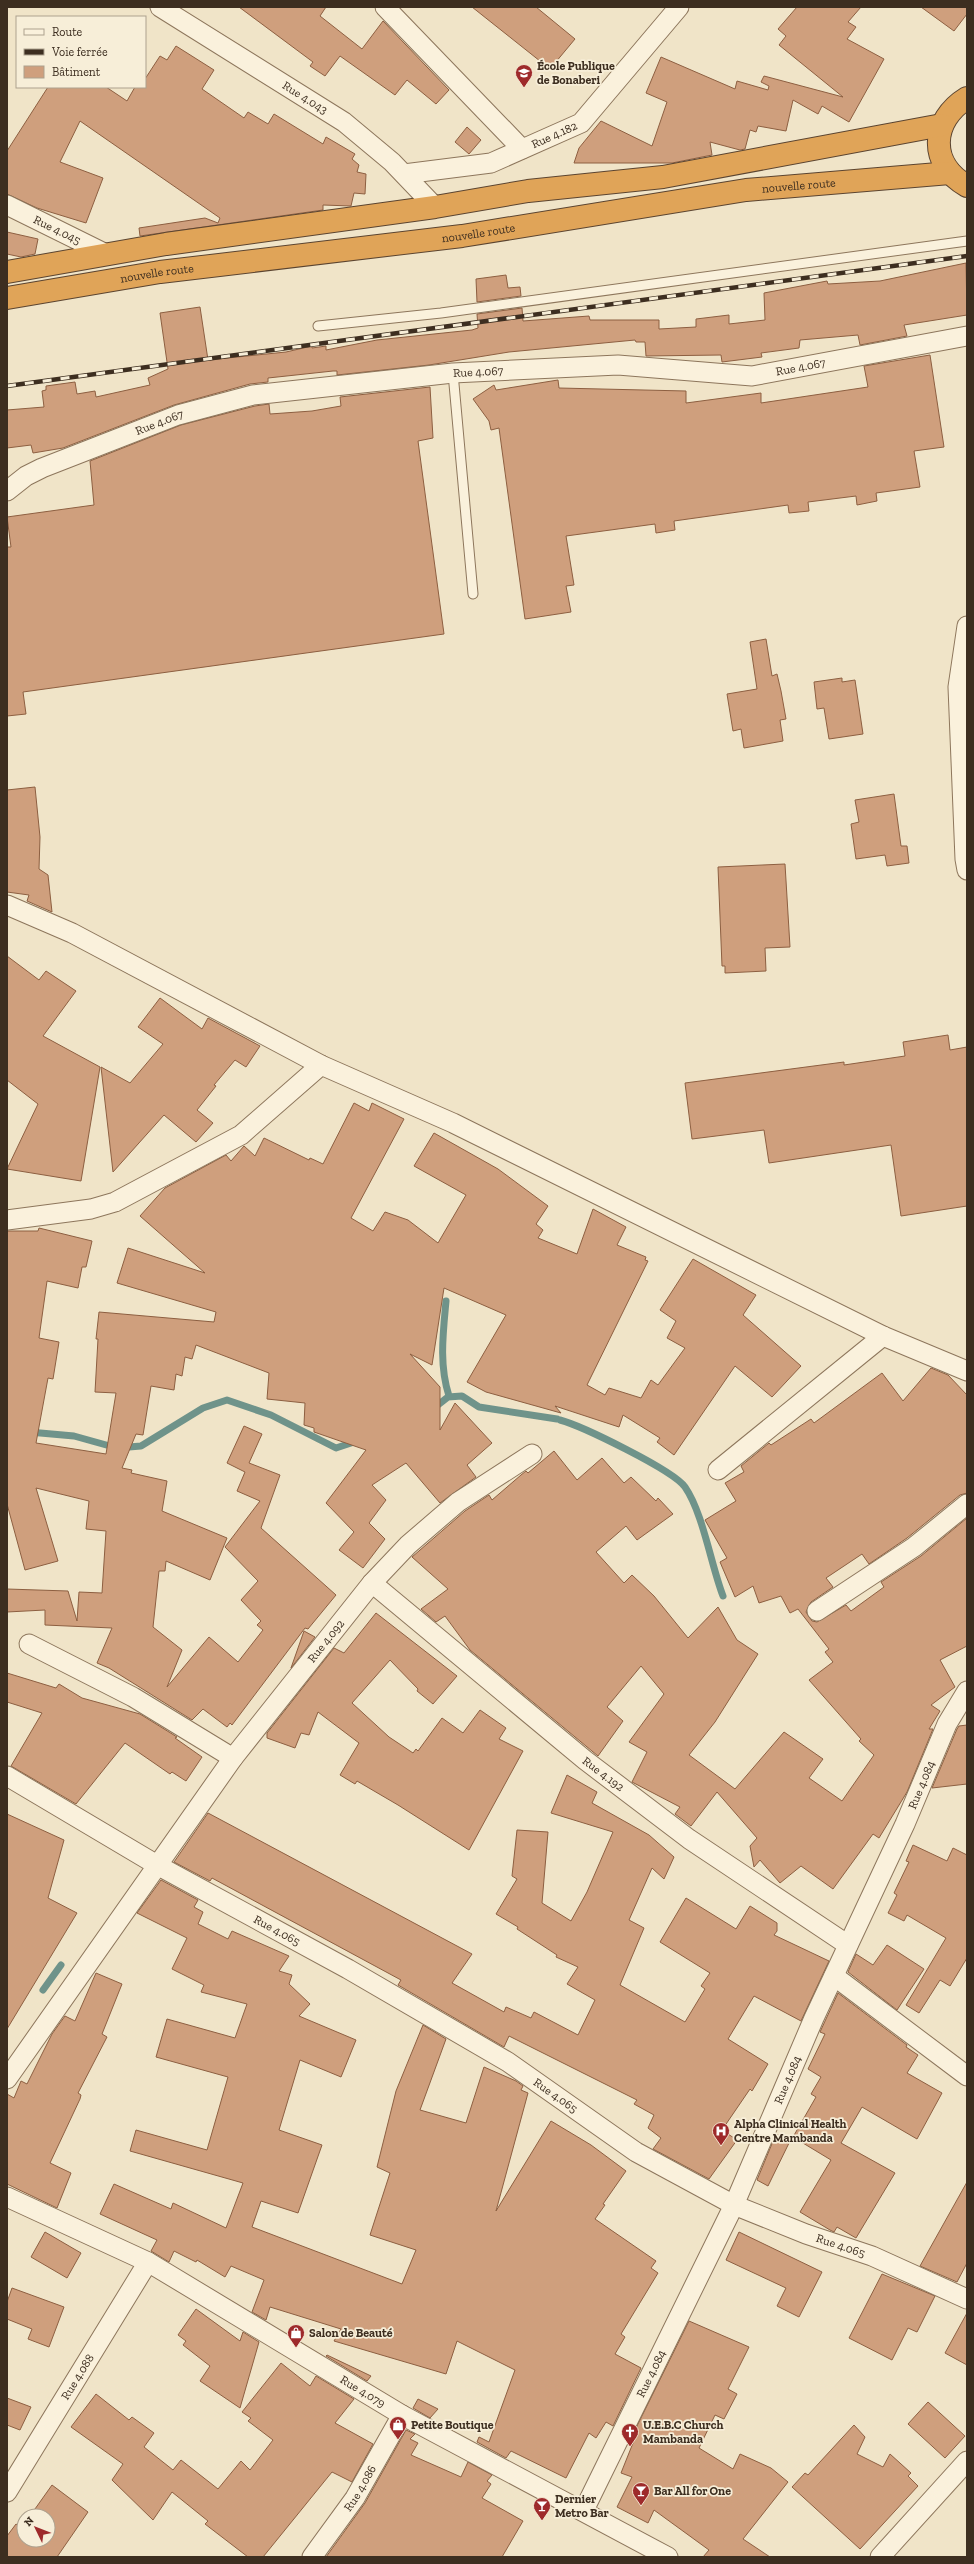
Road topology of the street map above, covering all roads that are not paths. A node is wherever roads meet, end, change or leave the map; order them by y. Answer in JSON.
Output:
{"nodes":[{"id":1,"x":160,"y":7,"type":"edge"},
{"id":2,"x":385,"y":7,"type":"edge"},
{"id":3,"x":679,"y":7,"type":"edge"},
{"id":4,"x":967,"y":98,"type":"edge"},
{"id":5,"x":942,"y":125,"type":"junction"},
{"id":6,"x":522,"y":149,"type":"junction"},
{"id":7,"x":950,"y":173,"type":"junction"},
{"id":8,"x":404,"y":174,"type":"junction"},
{"id":9,"x":967,"y":186,"type":"edge"},
{"id":10,"x":7,"y":205,"type":"edge"},
{"id":11,"x":435,"y":208,"type":"junction"},
{"id":12,"x":967,"y":240,"type":"edge"},
{"id":13,"x":108,"y":254,"type":"junction"},
{"id":14,"x":7,"y":272,"type":"edge"},
{"id":15,"x":7,"y":298,"type":"edge"},
{"id":16,"x":318,"y":326,"type":"dead end"},
{"id":17,"x":967,"y":336,"type":"edge"},
{"id":18,"x":453,"y":373,"type":"junction"},
{"id":19,"x":7,"y":491,"type":"edge"},
{"id":20,"x":473,"y":594,"type":"dead end"},
{"id":21,"x":967,"y":626,"type":"edge"},
{"id":22,"x":967,"y":870,"type":"edge"},
{"id":23,"x":7,"y":905,"type":"edge"},
{"id":24,"x":321,"y":1065,"type":"junction"},
{"id":25,"x":7,"y":1220,"type":"edge"},
{"id":26,"x":883,"y":1336,"type":"junction"},
{"id":27,"x":967,"y":1370,"type":"edge"},
{"id":28,"x":532,"y":1454,"type":"dead end"},
{"id":29,"x":718,"y":1470,"type":"dead end"},
{"id":30,"x":967,"y":1504,"type":"edge"},
{"id":31,"x":372,"y":1583,"type":"junction"},
{"id":32,"x":817,"y":1611,"type":"dead end"},
{"id":33,"x":30,"y":1644,"type":"dead end"},
{"id":34,"x":967,"y":1691,"type":"edge"},
{"id":35,"x":233,"y":1758,"type":"junction"},
{"id":36,"x":7,"y":1776,"type":"edge"},
{"id":37,"x":157,"y":1865,"type":"junction"},
{"id":38,"x":848,"y":1945,"type":"junction"},
{"id":39,"x":834,"y":1976,"type":"junction"},
{"id":40,"x":967,"y":2076,"type":"edge"},
{"id":41,"x":7,"y":2079,"type":"edge"},
{"id":42,"x":7,"y":2197,"type":"edge"},
{"id":43,"x":734,"y":2205,"type":"junction"},
{"id":44,"x":148,"y":2262,"type":"junction"},
{"id":45,"x":967,"y":2299,"type":"edge"},
{"id":46,"x":402,"y":2415,"type":"junction"},
{"id":47,"x":967,"y":2461,"type":"edge"},
{"id":48,"x":7,"y":2492,"type":"edge"},
{"id":49,"x":584,"y":2510,"type":"junction"},
{"id":50,"x":312,"y":2557,"type":"edge"},
{"id":51,"x":668,"y":2557,"type":"edge"},
{"id":52,"x":880,"y":2557,"type":"edge"}],
"edges":[{"from":1,"to":8,"type":"street","name":"Rue 4.043"},
{"from":2,"to":6,"type":"street"},
{"from":3,"to":6,"type":"street","name":"Rue 4.182"},
{"from":4,"to":5,"type":"highway"},
{"from":5,"to":7,"type":"highway"},
{"from":5,"to":11,"type":"highway"},
{"from":6,"to":8,"type":"street","name":"Rue 4.182"},
{"from":7,"to":9,"type":"highway"},
{"from":7,"to":15,"type":"highway","name":"nouvelle route"},
{"from":8,"to":11,"type":"street","name":"Rue 4.043"},
{"from":10,"to":13,"type":"street","name":"Rue 4.045"},
{"from":11,"to":13,"type":"highway"},
{"from":12,"to":16,"type":"lane"},
{"from":13,"to":14,"type":"highway"},
{"from":17,"to":18,"type":"street","name":"Rue 4.067"},
{"from":18,"to":19,"type":"street","name":"Rue 4.067"},
{"from":18,"to":20,"type":"lane"},
{"from":21,"to":22,"type":"street"},
{"from":23,"to":24,"type":"street"},
{"from":24,"to":25,"type":"street"},
{"from":24,"to":26,"type":"street"},
{"from":26,"to":27,"type":"street"},
{"from":26,"to":29,"type":"street"},
{"from":28,"to":31,"type":"street","name":"Rue 4.092"},
{"from":30,"to":32,"type":"street"},
{"from":31,"to":35,"type":"street","name":"Rue 4.092"},
{"from":31,"to":38,"type":"street","name":"Rue 4.192"},
{"from":33,"to":35,"type":"street"},
{"from":34,"to":38,"type":"street","name":"Rue 4.084"},
{"from":35,"to":37,"type":"street","name":"Rue 4.092"},
{"from":36,"to":37,"type":"street","name":"Rue 4.065"},
{"from":37,"to":41,"type":"street","name":"Rue 4.092"},
{"from":37,"to":43,"type":"street","name":"Rue 4.065"},
{"from":38,"to":39,"type":"street","name":"Rue 4.084"},
{"from":39,"to":40,"type":"street"},
{"from":39,"to":43,"type":"street","name":"Rue 4.084"},
{"from":42,"to":44,"type":"street","name":"Rue 4.079"},
{"from":43,"to":45,"type":"street","name":"Rue 4.065"},
{"from":43,"to":49,"type":"street","name":"Rue 4.084"},
{"from":44,"to":46,"type":"street","name":"Rue 4.079"},
{"from":44,"to":48,"type":"street","name":"Rue 4.088"},
{"from":46,"to":49,"type":"street","name":"Rue 4.079"},
{"from":46,"to":50,"type":"street","name":"Rue 4.086"},
{"from":47,"to":52,"type":"street"},
{"from":49,"to":51,"type":"street","name":"Rue 4.079"}]}
